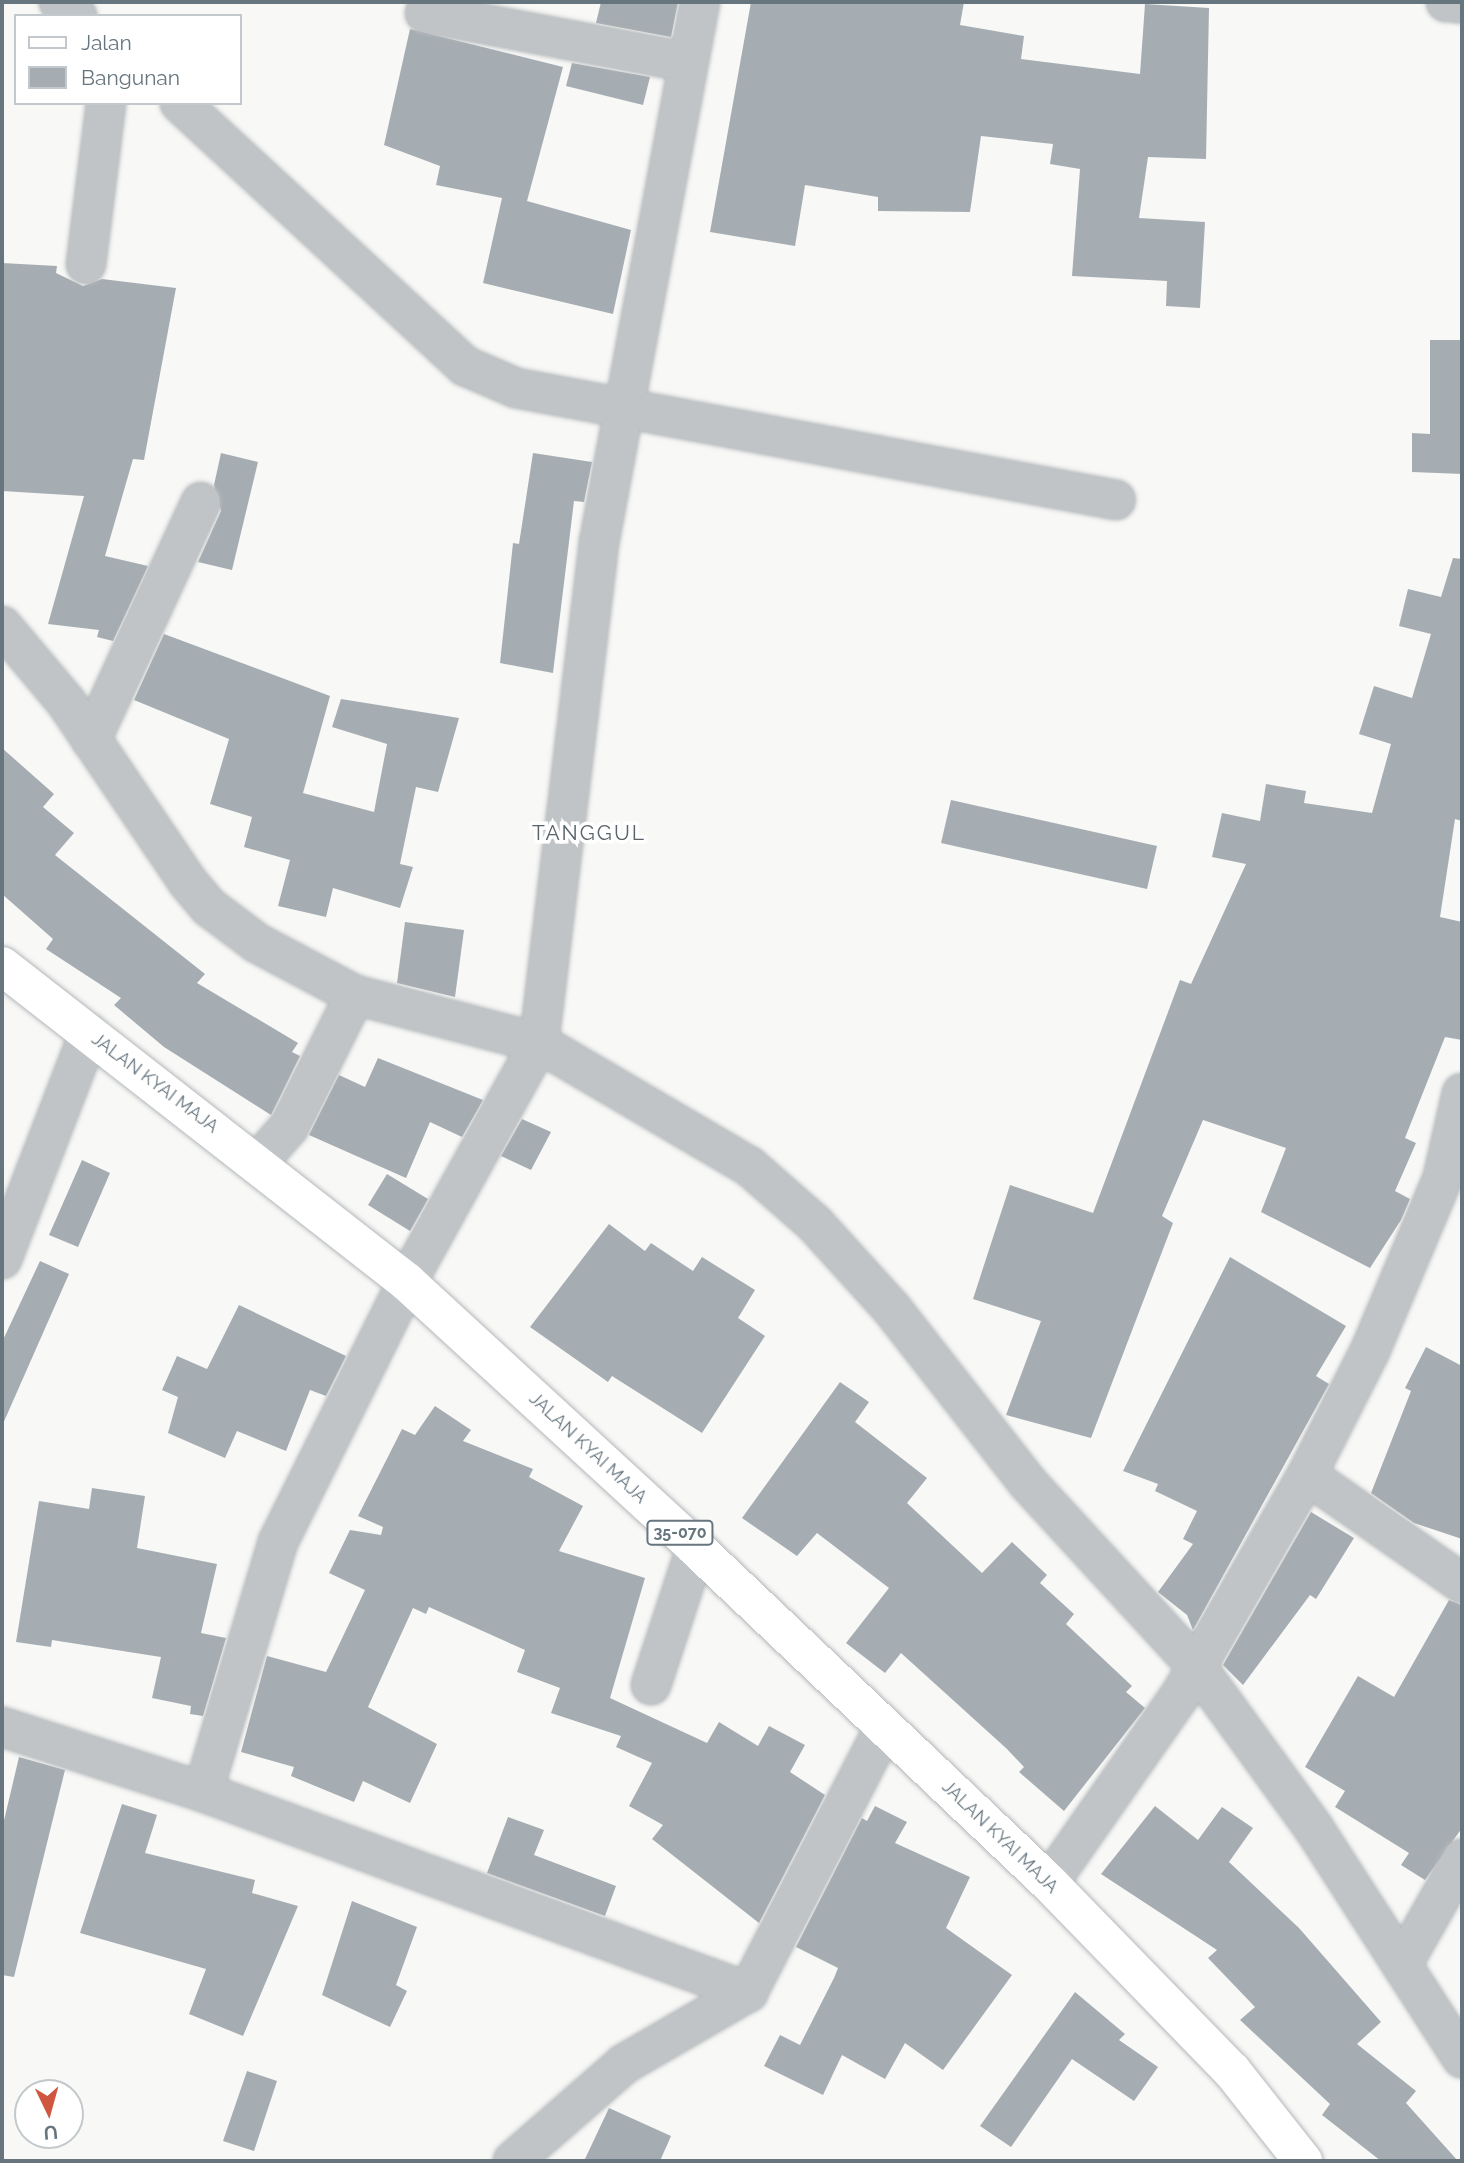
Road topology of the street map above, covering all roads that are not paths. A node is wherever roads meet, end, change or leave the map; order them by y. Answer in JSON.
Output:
{"nodes":[{"id":1,"x":59,"y":2,"type":"edge"},
{"id":2,"x":700,"y":2,"type":"edge"},
{"id":3,"x":1446,"y":2,"type":"edge"},
{"id":4,"x":1462,"y":3,"type":"edge"},
{"id":5,"x":425,"y":13,"type":"dead end"},
{"id":6,"x":74,"y":14,"type":"edge"},
{"id":7,"x":687,"y":62,"type":"junction"},
{"id":8,"x":106,"y":105,"type":"edge"},
{"id":9,"x":182,"y":105,"type":"edge"},
{"id":10,"x":86,"y":264,"type":"dead end"},
{"id":11,"x":621,"y":405,"type":"junction"},
{"id":12,"x":1116,"y":500,"type":"dead end"},
{"id":13,"x":201,"y":502,"type":"dead end"},
{"id":14,"x":2,"y":626,"type":"edge"},
{"id":15,"x":91,"y":740,"type":"junction"},
{"id":16,"x":2,"y":966,"type":"edge"},
{"id":17,"x":346,"y":1016,"type":"junction"},
{"id":18,"x":89,"y":1032,"type":"junction"},
{"id":19,"x":533,"y":1057,"type":"junction"},
{"id":20,"x":1462,"y":1093,"type":"edge"},
{"id":21,"x":259,"y":1161,"type":"junction"},
{"id":22,"x":2,"y":1259,"type":"edge"},
{"id":23,"x":407,"y":1282,"type":"junction"},
{"id":24,"x":1307,"y":1475,"type":"junction"},
{"id":25,"x":696,"y":1548,"type":"junction"},
{"id":26,"x":1462,"y":1583,"type":"edge"},
{"id":27,"x":651,"y":1685,"type":"dead end"},
{"id":28,"x":1180,"y":1693,"type":"junction"},
{"id":29,"x":2,"y":1727,"type":"edge"},
{"id":30,"x":884,"y":1727,"type":"junction"},
{"id":31,"x":203,"y":1792,"type":"junction"},
{"id":32,"x":1462,"y":1859,"type":"edge"},
{"id":33,"x":1049,"y":1883,"type":"junction"},
{"id":34,"x":1402,"y":1965,"type":"junction"},
{"id":35,"x":748,"y":1992,"type":"junction"},
{"id":36,"x":1462,"y":2059,"type":"edge"},
{"id":37,"x":513,"y":2161,"type":"edge"},
{"id":38,"x":1303,"y":2161,"type":"edge"}],
"edges":[{"from":1,"to":6,"type":"street"},
{"from":2,"to":7,"type":"street"},
{"from":3,"to":4,"type":"street"},
{"from":5,"to":7,"type":"street"},
{"from":7,"to":11,"type":"street"},
{"from":8,"to":10,"type":"street"},
{"from":9,"to":11,"type":"street"},
{"from":11,"to":12,"type":"street"},
{"from":11,"to":19,"type":"street"},
{"from":13,"to":15,"type":"street"},
{"from":14,"to":15,"type":"street"},
{"from":15,"to":17,"type":"street"},
{"from":16,"to":18,"type":"main road","name":"JALAN KYAI MAJA","number":"35-070"},
{"from":17,"to":19,"type":"street"},
{"from":17,"to":21,"type":"street"},
{"from":18,"to":21,"type":"main road","name":"JALAN KYAI MAJA","number":"35-070"},
{"from":18,"to":22,"type":"street"},
{"from":19,"to":23,"type":"street"},
{"from":19,"to":28,"type":"street"},
{"from":20,"to":24,"type":"street"},
{"from":21,"to":23,"type":"main road","name":"JALAN KYAI MAJA","number":"35-070"},
{"from":23,"to":25,"type":"main road","name":"JALAN KYAI MAJA","number":"35-070"},
{"from":23,"to":31,"type":"street"},
{"from":24,"to":26,"type":"street"},
{"from":24,"to":28,"type":"street"},
{"from":25,"to":27,"type":"street"},
{"from":25,"to":30,"type":"main road","name":"JALAN KYAI MAJA","number":"35-070"},
{"from":28,"to":33,"type":"street"},
{"from":28,"to":34,"type":"street"},
{"from":29,"to":31,"type":"street"},
{"from":30,"to":33,"type":"main road","name":"JALAN KYAI MAJA","number":"35-070"},
{"from":30,"to":35,"type":"street"},
{"from":31,"to":35,"type":"street"},
{"from":32,"to":34,"type":"street"},
{"from":33,"to":38,"type":"main road","name":"JALAN KYAI MAJA","number":"35-070"},
{"from":34,"to":36,"type":"street"},
{"from":35,"to":37,"type":"street"}]}
